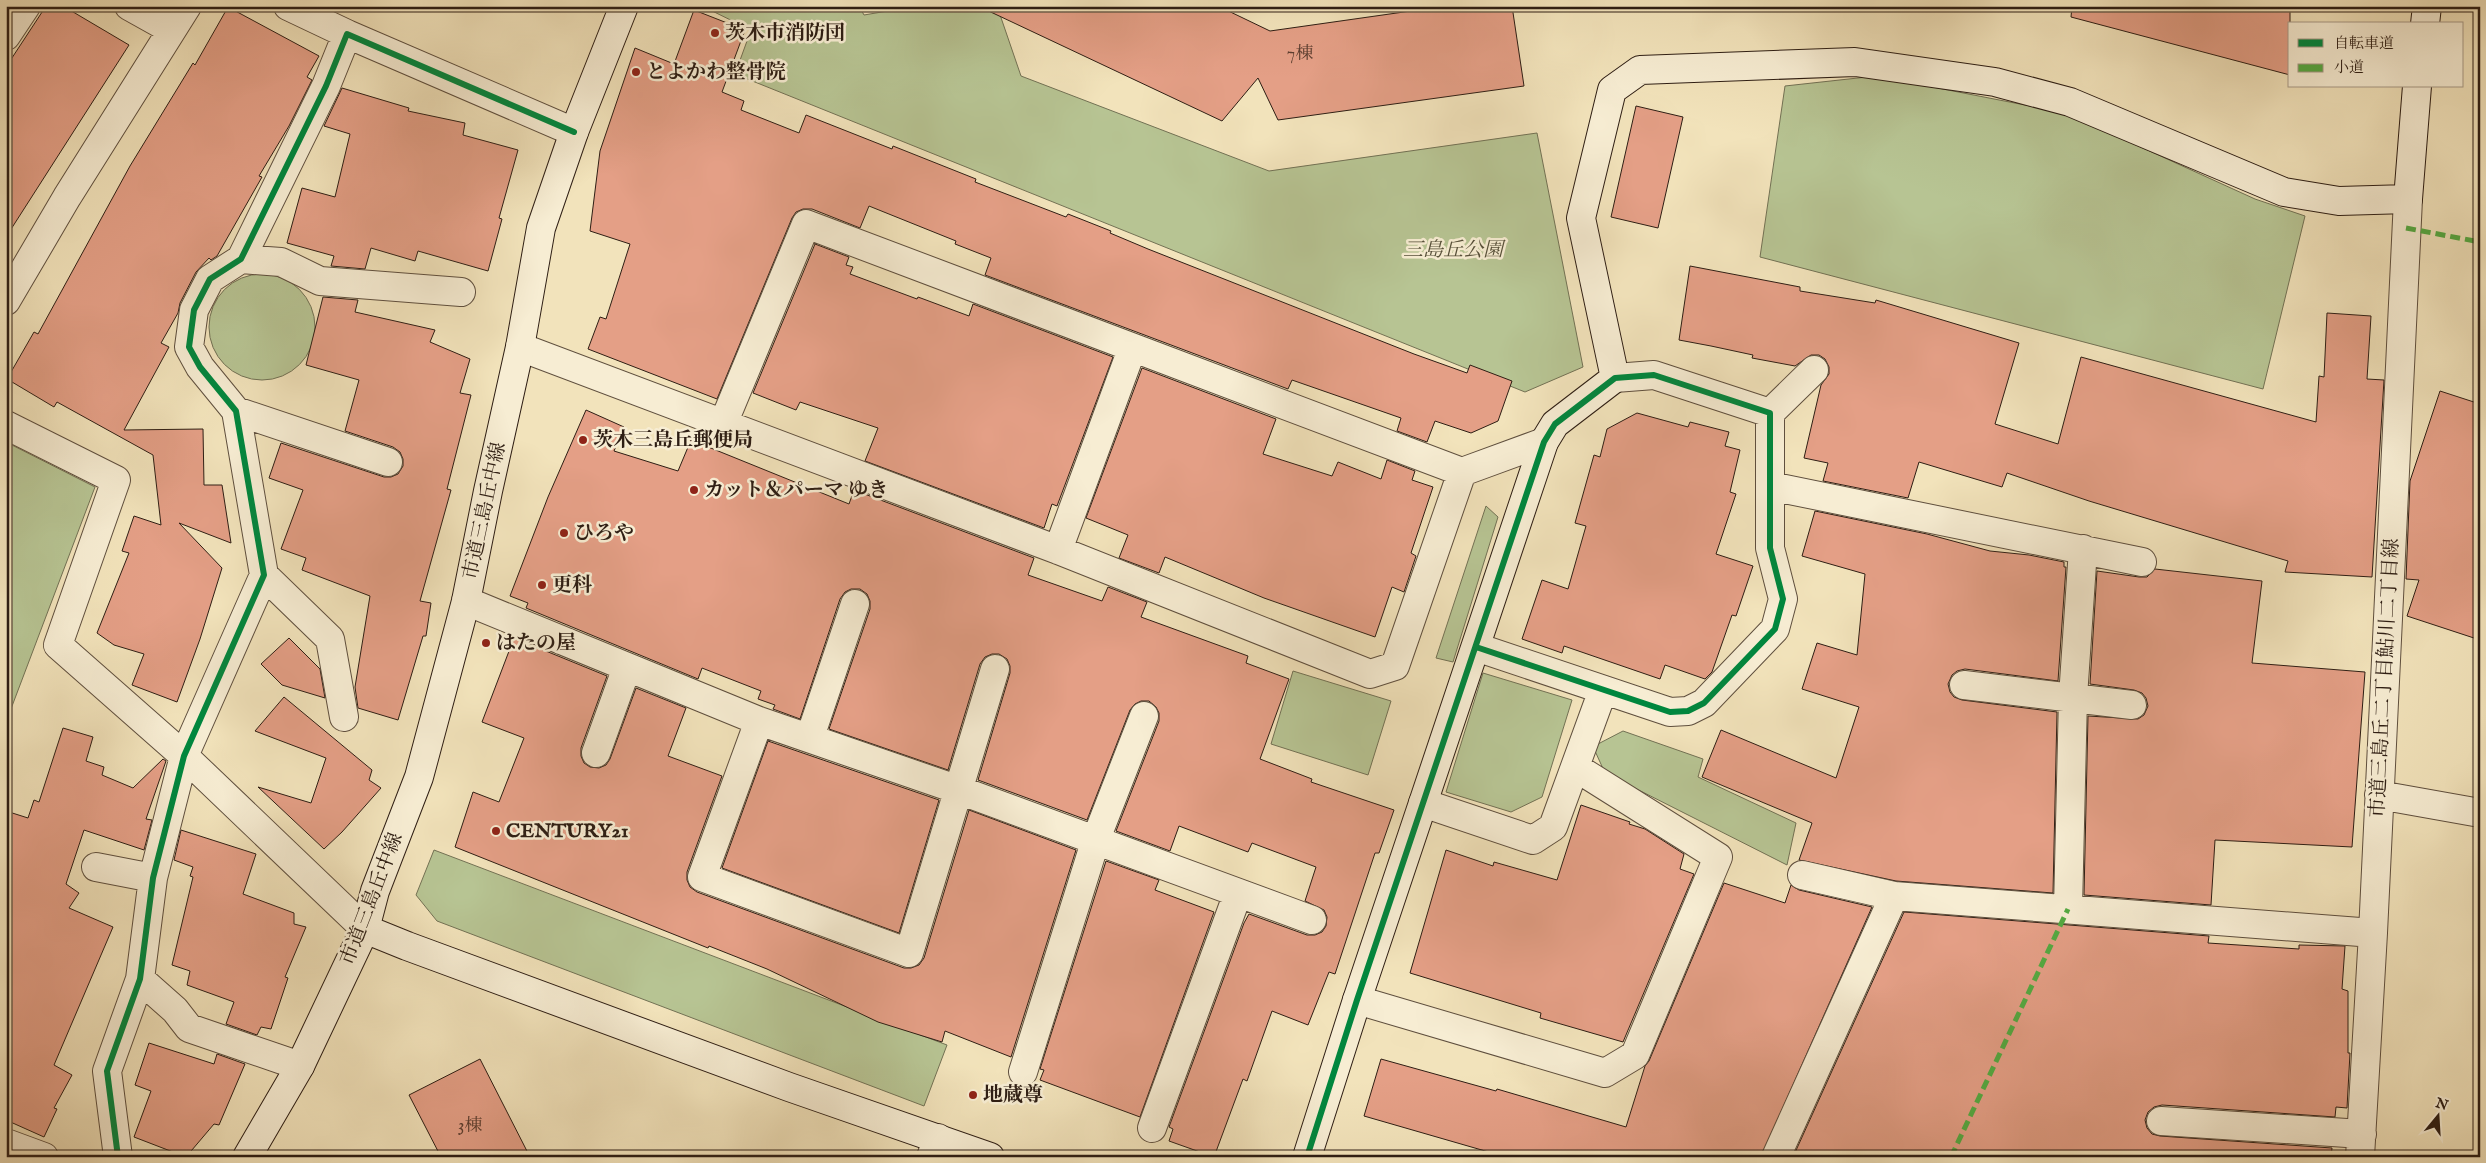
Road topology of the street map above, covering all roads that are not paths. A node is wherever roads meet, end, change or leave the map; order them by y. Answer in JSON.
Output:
{"nodes":[{"id":1,"x":26,"y":6,"type":"edge"},
{"id":2,"x":128,"y":6,"type":"edge"},
{"id":3,"x":187,"y":6,"type":"edge"},
{"id":4,"x":288,"y":6,"type":"edge"},
{"id":5,"x":624,"y":6,"type":"edge"},
{"id":6,"x":2427,"y":6,"type":"edge"},
{"id":7,"x":2425,"y":22,"type":"edge"},
{"id":8,"x":172,"y":30,"type":"junction"},
{"id":9,"x":347,"y":34,"type":"junction"},
{"id":10,"x":6,"y":36,"type":"edge"},
{"id":11,"x":2417,"y":88,"type":"edge"},
{"id":12,"x":574,"y":132,"type":"junction"},
{"id":13,"x":2408,"y":199,"type":"junction"},
{"id":14,"x":241,"y":259,"type":"junction"},
{"id":15,"x":461,"y":292,"type":"dead end"},
{"id":16,"x":6,"y":301,"type":"edge"},
{"id":17,"x":520,"y":347,"type":"junction"},
{"id":18,"x":1132,"y":349,"type":"junction"},
{"id":19,"x":1814,"y":370,"type":"dead end"},
{"id":20,"x":1615,"y":378,"type":"junction"},
{"id":21,"x":236,"y":411,"type":"junction"},
{"id":22,"x":1770,"y":413,"type":"junction"},
{"id":23,"x":723,"y":424,"type":"junction"},
{"id":24,"x":6,"y":425,"type":"edge"},
{"id":25,"x":1544,"y":442,"type":"junction"},
{"id":26,"x":388,"y":462,"type":"dead end"},
{"id":27,"x":1462,"y":472,"type":"junction"},
{"id":28,"x":1770,"y":486,"type":"junction"},
{"id":29,"x":2084,"y":549,"type":"junction"},
{"id":30,"x":1058,"y":550,"type":"junction"},
{"id":31,"x":2142,"y":562,"type":"dead end"},
{"id":32,"x":264,"y":575,"type":"junction"},
{"id":33,"x":466,"y":601,"type":"junction"},
{"id":34,"x":855,"y":604,"type":"dead end"},
{"id":35,"x":1476,"y":647,"type":"junction"},
{"id":36,"x":627,"y":667,"type":"junction"},
{"id":37,"x":995,"y":668,"type":"dead end"},
{"id":38,"x":1964,"y":685,"type":"dead end"},
{"id":39,"x":1603,"y":690,"type":"junction"},
{"id":40,"x":2073,"y":697,"type":"junction"},
{"id":41,"x":2132,"y":706,"type":"dead end"},
{"id":42,"x":1144,"y":716,"type":"dead end"},
{"id":43,"x":344,"y":717,"type":"dead end"},
{"id":44,"x":759,"y":721,"type":"junction"},
{"id":45,"x":810,"y":737,"type":"junction"},
{"id":46,"x":596,"y":753,"type":"dead end"},
{"id":47,"x":184,"y":756,"type":"junction"},
{"id":48,"x":1575,"y":767,"type":"junction"},
{"id":49,"x":960,"y":790,"type":"junction"},
{"id":50,"x":2380,"y":795,"type":"junction"},
{"id":51,"x":1423,"y":803,"type":"junction"},
{"id":52,"x":2480,"y":813,"type":"edge"},
{"id":53,"x":1096,"y":839,"type":"junction"},
{"id":54,"x":96,"y":867,"type":"dead end"},
{"id":55,"x":1802,"y":876,"type":"dead end"},
{"id":56,"x":153,"y":878,"type":"junction"},
{"id":57,"x":1238,"y":892,"type":"junction"},
{"id":58,"x":1894,"y":896,"type":"junction"},
{"id":59,"x":2068,"y":909,"type":"junction"},
{"id":60,"x":1312,"y":920,"type":"dead end"},
{"id":61,"x":365,"y":928,"type":"junction"},
{"id":62,"x":2373,"y":934,"type":"junction"},
{"id":63,"x":140,"y":979,"type":"junction"},
{"id":64,"x":1357,"y":1000,"type":"junction"},
{"id":65,"x":300,"y":1066,"type":"junction"},
{"id":66,"x":1023,"y":1072,"type":"dead end"},
{"id":67,"x":2161,"y":1121,"type":"dead end"},
{"id":68,"x":1152,"y":1128,"type":"dead end"},
{"id":69,"x":6,"y":1143,"type":"edge"},
{"id":70,"x":2361,"y":1145,"type":"edge"},
{"id":71,"x":934,"y":1148,"type":"edge"},
{"id":72,"x":44,"y":1157,"type":"edge"},
{"id":73,"x":118,"y":1157,"type":"edge"},
{"id":74,"x":247,"y":1157,"type":"edge"},
{"id":75,"x":990,"y":1157,"type":"edge"},
{"id":76,"x":1307,"y":1157,"type":"edge"},
{"id":77,"x":1776,"y":1157,"type":"edge"}],
"edges":[{"from":1,"to":10,"type":"street"},
{"from":2,"to":8,"type":"street"},
{"from":3,"to":8,"type":"street"},
{"from":4,"to":9,"type":"street"},
{"from":5,"to":12,"type":"street","name":"市道三島丘中線"},
{"from":6,"to":7,"type":"street"},
{"from":8,"to":16,"type":"street"},
{"from":9,"to":12,"type":"street"},
{"from":9,"to":14,"type":"street"},
{"from":11,"to":13,"type":"street","name":"市道三島丘二丁目鮎川二丁目線"},
{"from":12,"to":17,"type":"street","name":"市道三島丘中線"},
{"from":13,"to":20,"type":"street"},
{"from":13,"to":50,"type":"street","name":"市道三島丘二丁目鮎川二丁目線"},
{"from":14,"to":15,"type":"street"},
{"from":14,"to":21,"type":"street"},
{"from":17,"to":23,"type":"street"},
{"from":17,"to":33,"type":"street","name":"市道三島丘中線"},
{"from":18,"to":23,"type":"street"},
{"from":18,"to":27,"type":"street"},
{"from":18,"to":30,"type":"street"},
{"from":19,"to":22,"type":"street"},
{"from":20,"to":22,"type":"street"},
{"from":20,"to":25,"type":"street"},
{"from":21,"to":26,"type":"street"},
{"from":21,"to":32,"type":"street"},
{"from":22,"to":28,"type":"street"},
{"from":23,"to":30,"type":"street"},
{"from":24,"to":47,"type":"street"},
{"from":25,"to":27,"type":"street"},
{"from":25,"to":35,"type":"street"},
{"from":27,"to":30,"type":"street"},
{"from":28,"to":29,"type":"street"},
{"from":28,"to":39,"type":"street"},
{"from":29,"to":31,"type":"street"},
{"from":29,"to":40,"type":"street"},
{"from":32,"to":43,"type":"street"},
{"from":32,"to":47,"type":"street"},
{"from":33,"to":36,"type":"street"},
{"from":33,"to":61,"type":"street","name":"市道三島丘中線"},
{"from":34,"to":45,"type":"street"},
{"from":35,"to":39,"type":"street"},
{"from":35,"to":51,"type":"street"},
{"from":36,"to":44,"type":"street"},
{"from":36,"to":46,"type":"street"},
{"from":37,"to":49,"type":"street"},
{"from":38,"to":40,"type":"street"},
{"from":39,"to":48,"type":"street"},
{"from":40,"to":41,"type":"street"},
{"from":40,"to":59,"type":"street"},
{"from":42,"to":53,"type":"street"},
{"from":44,"to":45,"type":"street"},
{"from":44,"to":49,"type":"street"},
{"from":45,"to":49,"type":"street"},
{"from":47,"to":56,"type":"street"},
{"from":47,"to":61,"type":"street"},
{"from":48,"to":51,"type":"street"},
{"from":48,"to":64,"type":"street"},
{"from":49,"to":53,"type":"street"},
{"from":50,"to":52,"type":"street"},
{"from":50,"to":62,"type":"street","name":"市道三島丘二丁目鮎川二丁目線"},
{"from":51,"to":64,"type":"street"},
{"from":53,"to":57,"type":"street"},
{"from":53,"to":66,"type":"street"},
{"from":54,"to":56,"type":"street"},
{"from":55,"to":58,"type":"street"},
{"from":56,"to":63,"type":"street"},
{"from":57,"to":60,"type":"street"},
{"from":57,"to":68,"type":"street"},
{"from":58,"to":59,"type":"street"},
{"from":58,"to":77,"type":"street"},
{"from":59,"to":62,"type":"street"},
{"from":61,"to":65,"type":"street","name":"市道三島丘中線"},
{"from":61,"to":71,"type":"street"},
{"from":62,"to":70,"type":"street","name":"市道三島丘二丁目鮎川二丁目線"},
{"from":63,"to":65,"type":"street"},
{"from":63,"to":73,"type":"street"},
{"from":64,"to":76,"type":"street"},
{"from":65,"to":74,"type":"street","name":"市道三島丘中線"},
{"from":67,"to":70,"type":"street"},
{"from":69,"to":72,"type":"street"},
{"from":71,"to":75,"type":"street"}]}
